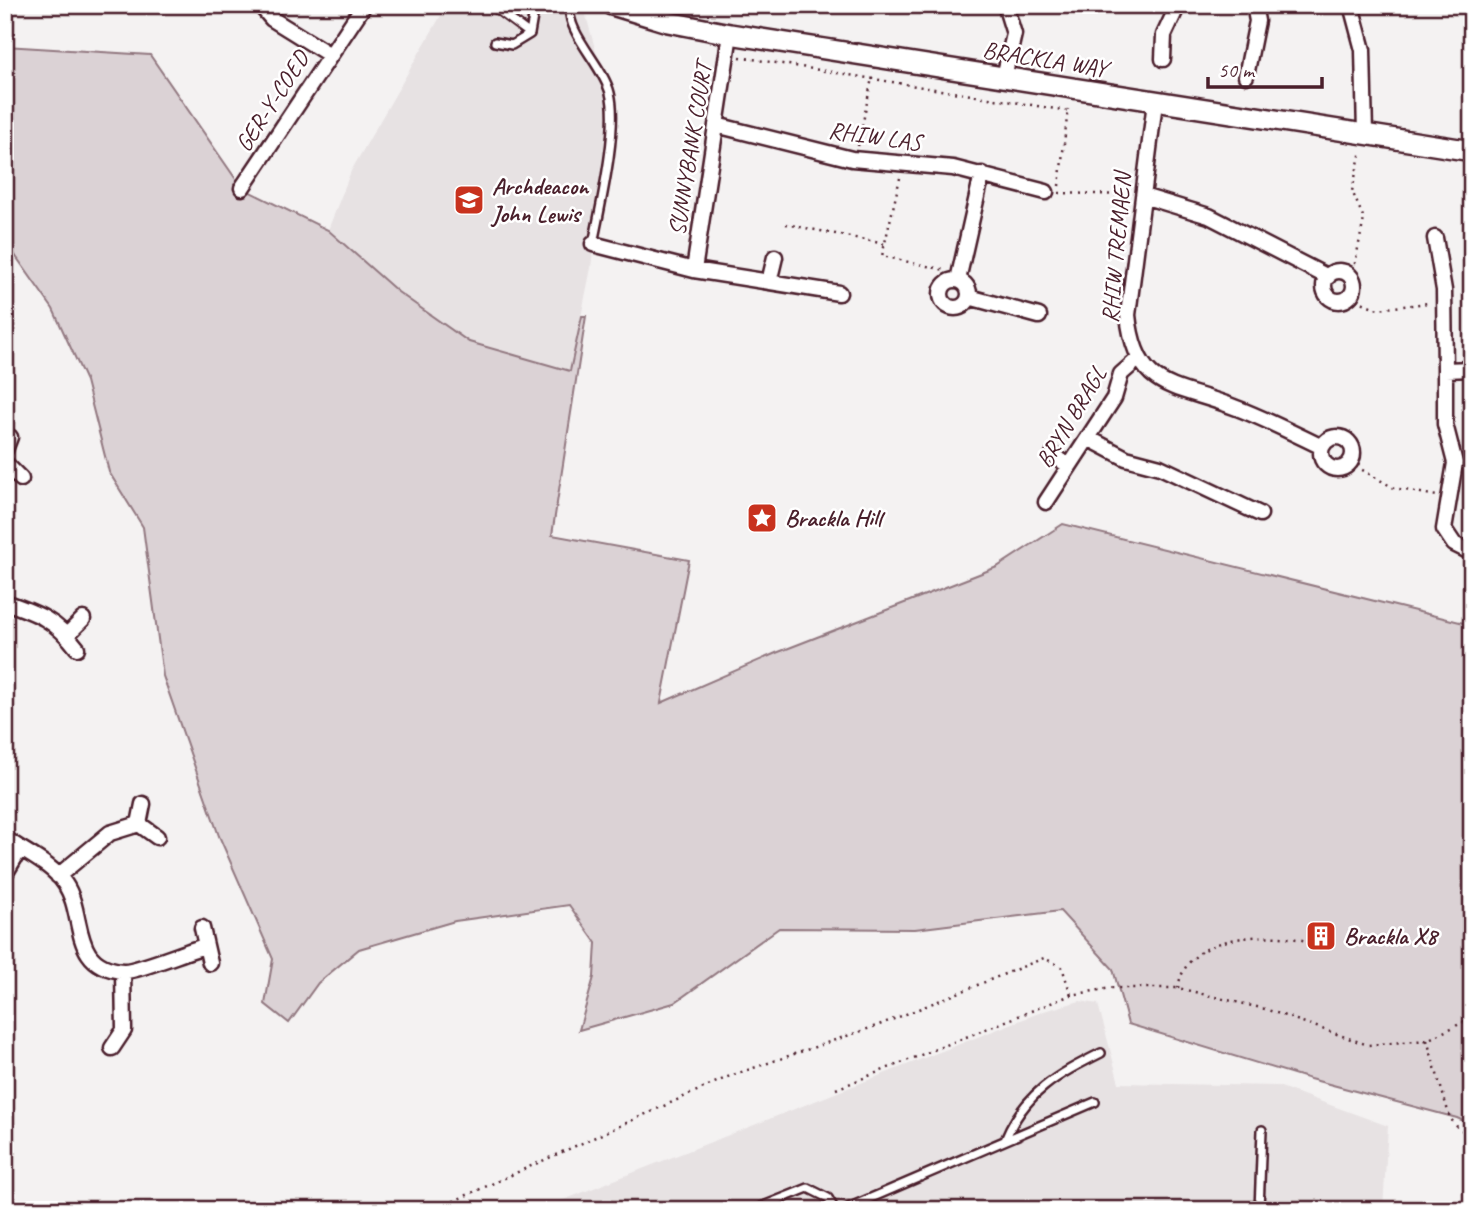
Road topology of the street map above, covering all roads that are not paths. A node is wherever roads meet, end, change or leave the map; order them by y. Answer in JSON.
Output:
{"nodes":[{"id":1,"x":260,"y":5,"type":"edge"},
{"id":2,"x":364,"y":5,"type":"edge"},
{"id":3,"x":491,"y":5,"type":"edge"},
{"id":4,"x":534,"y":5,"type":"edge"},
{"id":5,"x":570,"y":5,"type":"edge"},
{"id":6,"x":612,"y":5,"type":"edge"},
{"id":7,"x":1005,"y":5,"type":"edge"},
{"id":8,"x":1178,"y":5,"type":"edge"},
{"id":9,"x":1254,"y":5,"type":"edge"},
{"id":10,"x":1351,"y":5,"type":"edge"},
{"id":11,"x":530,"y":34,"type":"junction"},
{"id":12,"x":730,"y":34,"type":"junction"},
{"id":13,"x":495,"y":42,"type":"dead end"},
{"id":14,"x":330,"y":55,"type":"junction"},
{"id":15,"x":1163,"y":59,"type":"dead end"},
{"id":16,"x":1247,"y":76,"type":"dead end"},
{"id":17,"x":1004,"y":77,"type":"junction"},
{"id":18,"x":1155,"y":102,"type":"junction"},
{"id":19,"x":716,"y":125,"type":"junction"},
{"id":20,"x":1365,"y":134,"type":"junction"},
{"id":21,"x":1472,"y":151,"type":"edge"},
{"id":22,"x":982,"y":174,"type":"junction"},
{"id":23,"x":1028,"y":187,"type":"junction"},
{"id":24,"x":242,"y":188,"type":"dead end"},
{"id":25,"x":1046,"y":192,"type":"dead end"},
{"id":26,"x":1143,"y":196,"type":"junction"},
{"id":27,"x":1024,"y":202,"type":"dead end"},
{"id":28,"x":1435,"y":238,"type":"dead end"},
{"id":29,"x":593,"y":244,"type":"joint"},
{"id":30,"x":775,"y":257,"type":"dead end"},
{"id":31,"x":694,"y":270,"type":"junction"},
{"id":32,"x":959,"y":277,"type":"junction"},
{"id":33,"x":1328,"y":277,"type":"junction"},
{"id":34,"x":769,"y":282,"type":"junction"},
{"id":35,"x":839,"y":293,"type":"dead end"},
{"id":36,"x":969,"y":297,"type":"junction"},
{"id":37,"x":1039,"y":316,"type":"dead end"},
{"id":38,"x":1138,"y":359,"type":"junction"},
{"id":39,"x":1472,"y":369,"type":"edge"},
{"id":40,"x":1445,"y":370,"type":"junction"},
{"id":41,"x":1088,"y":438,"type":"junction"},
{"id":42,"x":1322,"y":447,"type":"junction"},
{"id":43,"x":1053,"y":455,"type":"dead end"},
{"id":44,"x":5,"y":463,"type":"edge"},
{"id":45,"x":1069,"y":466,"type":"junction"},
{"id":46,"x":21,"y":478,"type":"dead end"},
{"id":47,"x":1046,"y":502,"type":"dead end"},
{"id":48,"x":1260,"y":514,"type":"dead end"},
{"id":49,"x":1472,"y":553,"type":"edge"},
{"id":50,"x":5,"y":602,"type":"edge"},
{"id":51,"x":83,"y":619,"type":"dead end"},
{"id":52,"x":67,"y":635,"type":"junction"},
{"id":53,"x":76,"y":648,"type":"dead end"},
{"id":54,"x":143,"y":804,"type":"dead end"},
{"id":55,"x":139,"y":824,"type":"junction"},
{"id":56,"x":157,"y":837,"type":"dead end"},
{"id":57,"x":5,"y":838,"type":"edge"},
{"id":58,"x":20,"y":849,"type":"junction"},
{"id":59,"x":5,"y":874,"type":"edge"},
{"id":60,"x":58,"y":876,"type":"junction"},
{"id":61,"x":202,"y":928,"type":"dead end"},
{"id":62,"x":205,"y":946,"type":"junction"},
{"id":63,"x":210,"y":963,"type":"dead end"},
{"id":64,"x":123,"y":971,"type":"junction"},
{"id":65,"x":112,"y":1048,"type":"dead end"},
{"id":66,"x":1101,"y":1053,"type":"dead end"},
{"id":67,"x":1095,"y":1102,"type":"dead end"},
{"id":68,"x":1262,"y":1130,"type":"dead end"},
{"id":69,"x":1005,"y":1140,"type":"junction"},
{"id":70,"x":753,"y":1210,"type":"edge"},
{"id":71,"x":835,"y":1210,"type":"edge"},
{"id":72,"x":842,"y":1210,"type":"edge"},
{"id":73,"x":1259,"y":1210,"type":"edge"}],
"edges":[{"from":1,"to":14,"type":"street"},
{"from":2,"to":14,"type":"street","name":"GER-Y-COED"},
{"from":3,"to":11,"type":"lane"},
{"from":4,"to":11,"type":"lane"},
{"from":5,"to":29,"type":"lane"},
{"from":6,"to":12,"type":"street","name":"BRACKLA WAY"},
{"from":7,"to":17,"type":"street"},
{"from":8,"to":15,"type":"street"},
{"from":9,"to":16,"type":"street"},
{"from":10,"to":20,"type":"street"},
{"from":11,"to":13,"type":"lane"},
{"from":12,"to":17,"type":"street","name":"BRACKLA WAY"},
{"from":12,"to":19,"type":"street","name":"SUNNYBANK COURT"},
{"from":14,"to":24,"type":"street","name":"GER-Y-COED"},
{"from":17,"to":18,"type":"street","name":"BRACKLA WAY"},
{"from":18,"to":20,"type":"street","name":"BRACKLA WAY"},
{"from":18,"to":26,"type":"street","name":"RHIW TREMAEN"},
{"from":19,"to":22,"type":"street","name":"RHIW LAS"},
{"from":19,"to":31,"type":"street","name":"SUNNYBANK COURT"},
{"from":20,"to":21,"type":"street","name":"BRACKLA WAY"},
{"from":22,"to":23,"type":"street","name":"RHIW LAS"},
{"from":22,"to":32,"type":"street"},
{"from":23,"to":25,"type":"street","name":"RHIW LAS"},
{"from":23,"to":27,"type":"street"},
{"from":26,"to":33,"type":"street"},
{"from":26,"to":38,"type":"street","name":"RHIW TREMAEN"},
{"from":28,"to":40,"type":"street"},
{"from":29,"to":31,"type":"street","name":"SUNNYBANK COURT"},
{"from":30,"to":34,"type":"street"},
{"from":31,"to":34,"type":"street","name":"SUNNYBANK COURT"},
{"from":32,"to":36,"type":"street"},
{"from":32,"to":36,"type":"street"},
{"from":33,"to":33,"type":"street"},
{"from":34,"to":35,"type":"street","name":"SUNNYBANK COURT"},
{"from":36,"to":37,"type":"street"},
{"from":38,"to":41,"type":"street","name":"BRYN BRAGL"},
{"from":38,"to":42,"type":"street"},
{"from":39,"to":40,"type":"street"},
{"from":40,"to":49,"type":"street"},
{"from":41,"to":45,"type":"street","name":"BRYN BRAGL"},
{"from":41,"to":48,"type":"street"},
{"from":42,"to":42,"type":"street"},
{"from":43,"to":45,"type":"street"},
{"from":44,"to":46,"type":"street"},
{"from":45,"to":47,"type":"street","name":"BRYN BRAGL"},
{"from":50,"to":52,"type":"street"},
{"from":51,"to":52,"type":"street"},
{"from":52,"to":53,"type":"street"},
{"from":54,"to":55,"type":"street"},
{"from":55,"to":56,"type":"street"},
{"from":55,"to":60,"type":"street"},
{"from":57,"to":58,"type":"street"},
{"from":58,"to":59,"type":"street"},
{"from":58,"to":60,"type":"street"},
{"from":60,"to":64,"type":"street"},
{"from":61,"to":62,"type":"street"},
{"from":62,"to":63,"type":"street"},
{"from":62,"to":64,"type":"street"},
{"from":64,"to":65,"type":"street"},
{"from":66,"to":69,"type":"lane"},
{"from":67,"to":69,"type":"lane"},
{"from":68,"to":73,"type":"lane"},
{"from":69,"to":72,"type":"lane"},
{"from":70,"to":71,"type":"lane"}]}
